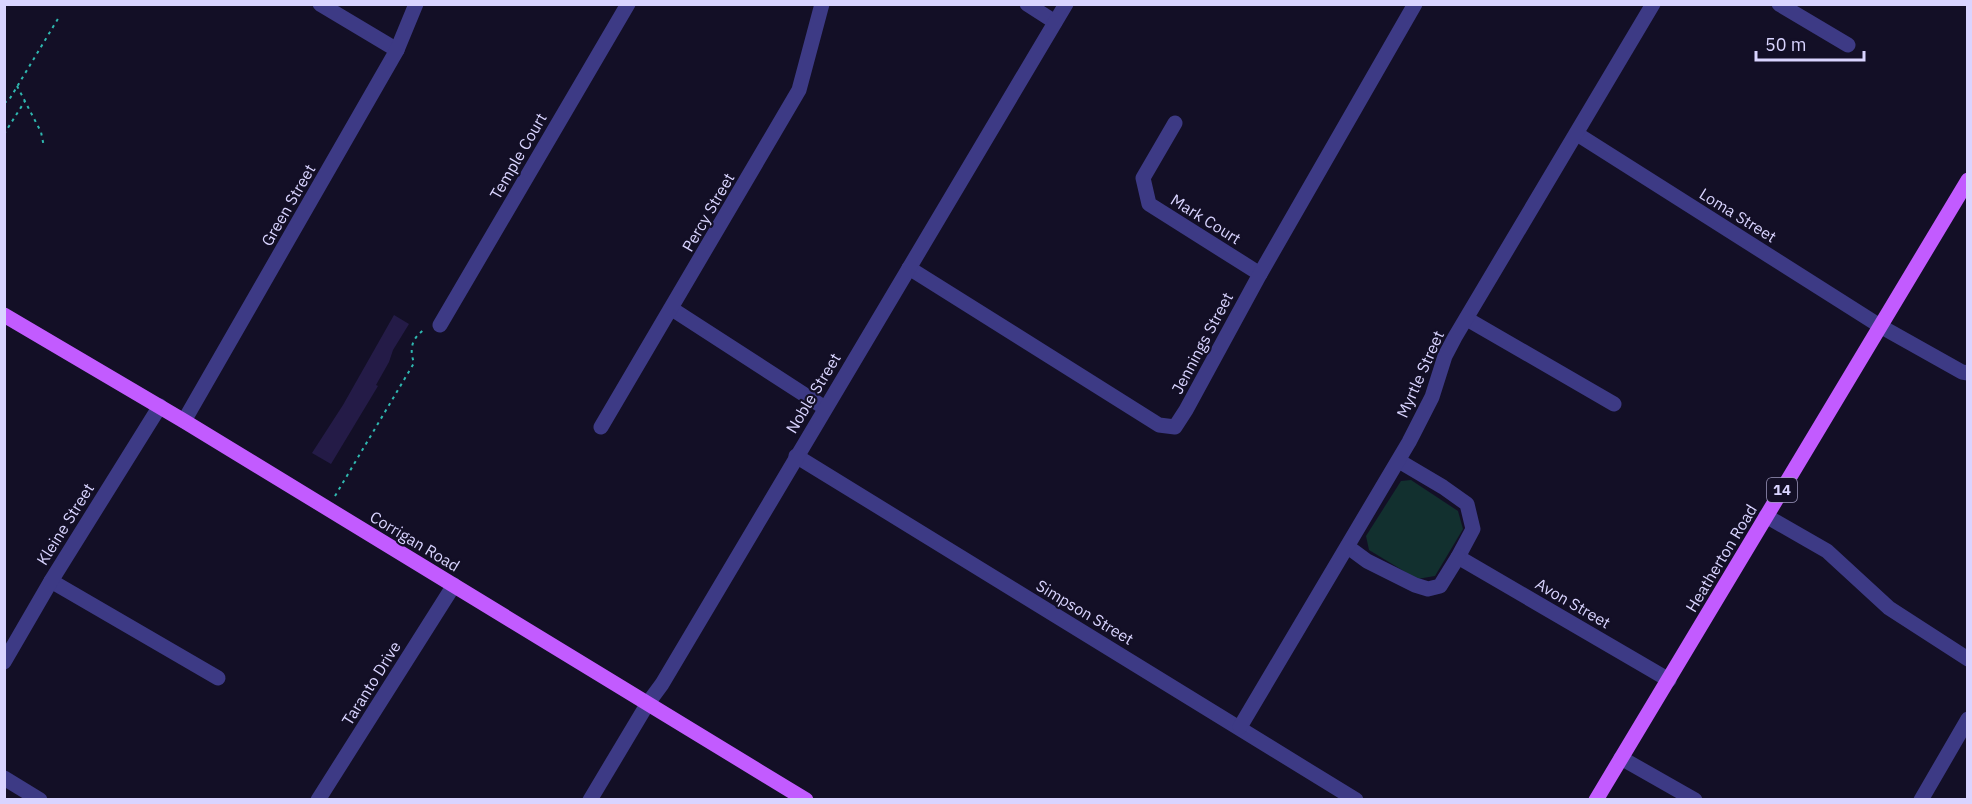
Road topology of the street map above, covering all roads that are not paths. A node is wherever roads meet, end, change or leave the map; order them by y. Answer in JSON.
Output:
{"nodes":[{"id":1,"x":320,"y":4,"type":"edge"},
{"id":2,"x":417,"y":4,"type":"edge"},
{"id":3,"x":628,"y":4,"type":"edge"},
{"id":4,"x":822,"y":4,"type":"edge"},
{"id":5,"x":1027,"y":4,"type":"edge"},
{"id":6,"x":1066,"y":4,"type":"edge"},
{"id":7,"x":1415,"y":4,"type":"edge"},
{"id":8,"x":1653,"y":4,"type":"edge"},
{"id":9,"x":1779,"y":4,"type":"edge"},
{"id":10,"x":1055,"y":22,"type":"junction"},
{"id":11,"x":1848,"y":45,"type":"dead end"},
{"id":12,"x":398,"y":50,"type":"junction"},
{"id":13,"x":1175,"y":123,"type":"dead end"},
{"id":14,"x":1577,"y":134,"type":"junction"},
{"id":15,"x":1968,"y":180,"type":"edge"},
{"id":16,"x":909,"y":268,"type":"junction"},
{"id":17,"x":1260,"y":274,"type":"junction"},
{"id":18,"x":672,"y":309,"type":"junction"},
{"id":19,"x":4,"y":315,"type":"edge"},
{"id":20,"x":1467,"y":319,"type":"junction"},
{"id":21,"x":440,"y":325,"type":"road end"},
{"id":22,"x":1880,"y":326,"type":"junction"},
{"id":23,"x":1968,"y":373,"type":"edge"},
{"id":24,"x":1614,"y":404,"type":"dead end"},
{"id":25,"x":160,"y":406,"type":"junction"},
{"id":26,"x":825,"y":408,"type":"junction"},
{"id":27,"x":184,"y":421,"type":"junction"},
{"id":28,"x":601,"y":427,"type":"dead end"},
{"id":29,"x":795,"y":456,"type":"junction"},
{"id":30,"x":1398,"y":461,"type":"junction"},
{"id":31,"x":1766,"y":516,"type":"junction"},
{"id":32,"x":1348,"y":547,"type":"junction"},
{"id":33,"x":1458,"y":557,"type":"junction"},
{"id":34,"x":51,"y":580,"type":"junction"},
{"id":35,"x":454,"y":585,"type":"junction"},
{"id":36,"x":1968,"y":658,"type":"edge"},
{"id":37,"x":4,"y":662,"type":"edge"},
{"id":38,"x":218,"y":678,"type":"dead end"},
{"id":39,"x":1669,"y":680,"type":"junction"},
{"id":40,"x":648,"y":703,"type":"junction"},
{"id":41,"x":1968,"y":719,"type":"edge"},
{"id":42,"x":1240,"y":727,"type":"junction"},
{"id":43,"x":1621,"y":758,"type":"junction"},
{"id":44,"x":4,"y":778,"type":"edge"},
{"id":45,"x":1331,"y":793,"type":"edge"},
{"id":46,"x":40,"y":800,"type":"edge"},
{"id":47,"x":318,"y":800,"type":"edge"},
{"id":48,"x":590,"y":800,"type":"edge"},
{"id":49,"x":806,"y":800,"type":"edge"},
{"id":50,"x":1356,"y":800,"type":"edge"},
{"id":51,"x":1596,"y":800,"type":"edge"},
{"id":52,"x":1695,"y":800,"type":"edge"},
{"id":53,"x":1920,"y":800,"type":"edge"}],
"edges":[{"from":1,"to":12,"type":"street"},
{"from":2,"to":12,"type":"street","name":"Green Street"},
{"from":3,"to":21,"type":"street","name":"Temple Court"},
{"from":4,"to":18,"type":"street","name":"Percy Street"},
{"from":5,"to":10,"type":"street"},
{"from":6,"to":10,"type":"street","name":"Noble Street"},
{"from":7,"to":17,"type":"street","name":"Jennings Street"},
{"from":8,"to":14,"type":"street","name":"Myrtle Street"},
{"from":9,"to":11,"type":"street"},
{"from":10,"to":16,"type":"street","name":"Noble Street"},
{"from":12,"to":27,"type":"street","name":"Green Street"},
{"from":13,"to":17,"type":"street","name":"Mark Court"},
{"from":14,"to":20,"type":"street","name":"Myrtle Street"},
{"from":14,"to":22,"type":"street","name":"Loma Street"},
{"from":15,"to":22,"type":"main road","name":"Heatherton Road","number":"14"},
{"from":16,"to":17,"type":"street","name":"Jennings Street"},
{"from":16,"to":26,"type":"street","name":"Noble Street"},
{"from":18,"to":26,"type":"street"},
{"from":18,"to":28,"type":"street","name":"Percy Street"},
{"from":19,"to":25,"type":"main road","name":"Corrigan Road"},
{"from":20,"to":24,"type":"street"},
{"from":20,"to":30,"type":"street","name":"Myrtle Street"},
{"from":22,"to":23,"type":"street","name":"Loma Street"},
{"from":22,"to":31,"type":"main road","name":"Heatherton Road","number":"14"},
{"from":25,"to":27,"type":"main road","name":"Corrigan Road"},
{"from":25,"to":34,"type":"street","name":"Kleine Street"},
{"from":26,"to":29,"type":"street","name":"Noble Street"},
{"from":27,"to":35,"type":"main road","name":"Corrigan Road"},
{"from":29,"to":40,"type":"street","name":"Noble Street"},
{"from":29,"to":42,"type":"street","name":"Simpson Street"},
{"from":30,"to":32,"type":"street","name":"Myrtle Street"},
{"from":30,"to":33,"type":"street"},
{"from":31,"to":36,"type":"street"},
{"from":31,"to":39,"type":"main road","name":"Heatherton Road","number":"14"},
{"from":32,"to":33,"type":"street"},
{"from":32,"to":42,"type":"street","name":"Myrtle Street"},
{"from":33,"to":39,"type":"street","name":"Avon Street"},
{"from":34,"to":37,"type":"street","name":"Kleine Street"},
{"from":34,"to":38,"type":"street"},
{"from":35,"to":40,"type":"main road","name":"Corrigan Road"},
{"from":35,"to":47,"type":"street","name":"Taranto Drive"},
{"from":39,"to":43,"type":"main road","name":"Heatherton Road","number":"14"},
{"from":40,"to":48,"type":"street","name":"Noble Street"},
{"from":40,"to":49,"type":"main road","name":"Corrigan Road"},
{"from":41,"to":53,"type":"street"},
{"from":42,"to":45,"type":"street","name":"Simpson Street"},
{"from":43,"to":51,"type":"main road","name":"Heatherton Road","number":"14"},
{"from":43,"to":52,"type":"street"},
{"from":44,"to":46,"type":"street"},
{"from":45,"to":50,"type":"street","name":"Simpson Street"}]}
